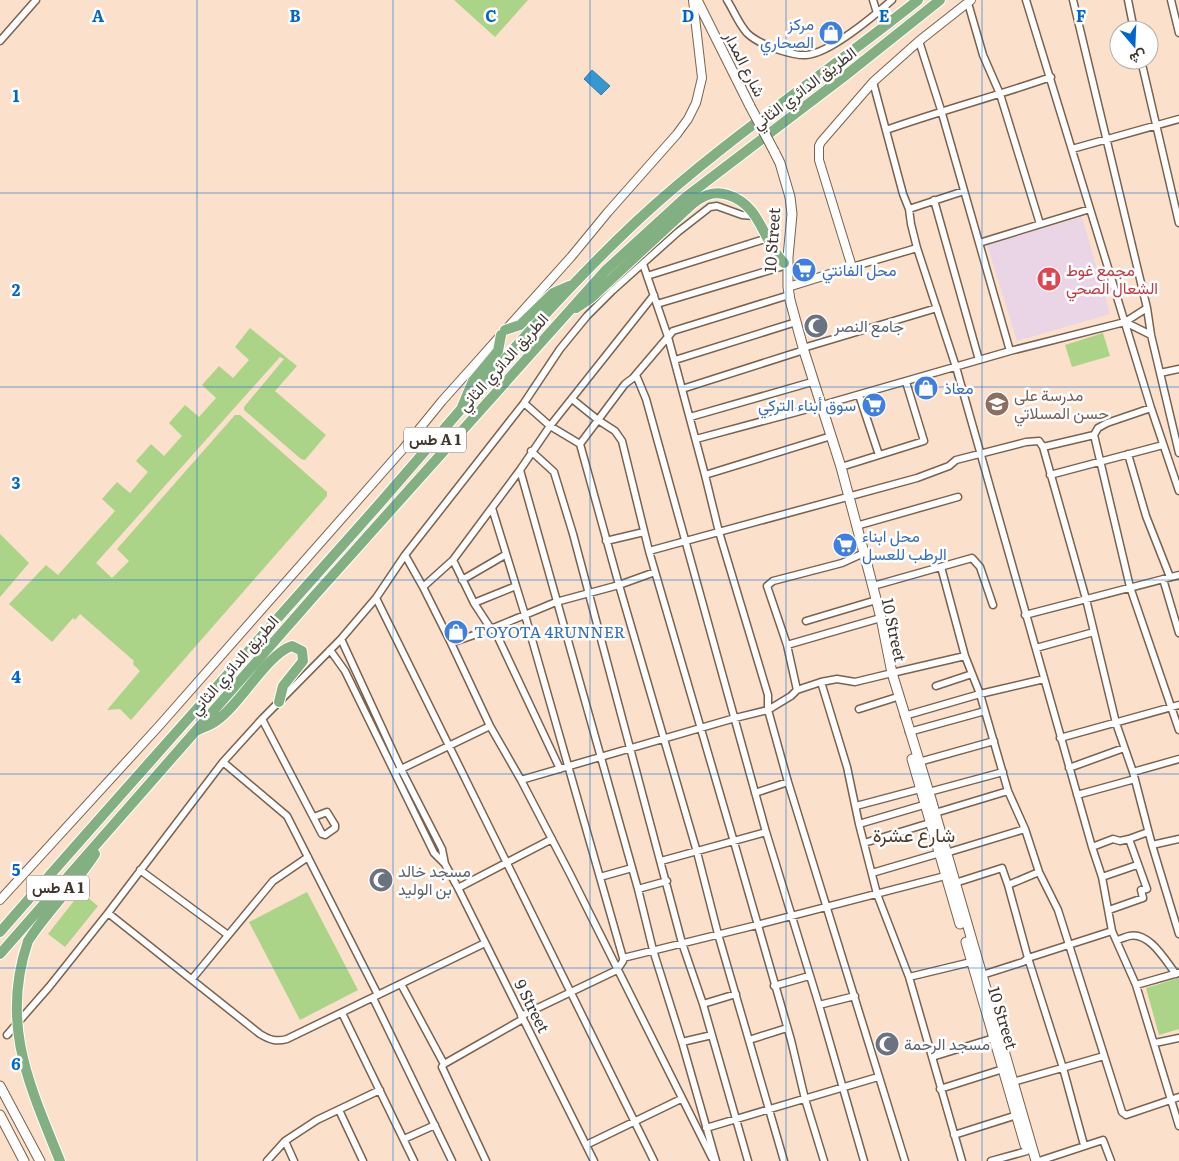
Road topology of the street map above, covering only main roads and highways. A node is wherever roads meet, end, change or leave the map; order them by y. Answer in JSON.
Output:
{"nodes":[{"id":1,"x":918,"y":0,"type":"edge"},
{"id":2,"x":940,"y":0,"type":"edge"},
{"id":3,"x":701,"y":3,"type":"edge"},
{"id":4,"x":790,"y":197,"type":"junction"},
{"id":5,"x":784,"y":265,"type":"junction"},
{"id":6,"x":575,"y":284,"type":"junction"},
{"id":7,"x":787,"y":291,"type":"junction"},
{"id":8,"x":563,"y":317,"type":"junction"},
{"id":9,"x":802,"y":349,"type":"junction"},
{"id":10,"x":820,"y":406,"type":"junction"},
{"id":11,"x":460,"y":411,"type":"junction"},
{"id":12,"x":846,"y":497,"type":"junction"},
{"id":13,"x":862,"y":554,"type":"junction"},
{"id":14,"x":890,"y":673,"type":"junction"},
{"id":15,"x":279,"y":702,"type":"road end"},
{"id":16,"x":195,"y":731,"type":"junction"},
{"id":17,"x":925,"y":791,"type":"junction"},
{"id":18,"x":116,"y":821,"type":"junction"},
{"id":19,"x":943,"y":853,"type":"junction"},
{"id":20,"x":0,"y":932,"type":"edge"},
{"id":21,"x":0,"y":954,"type":"edge"},
{"id":22,"x":979,"y":976,"type":"junction"},
{"id":23,"x":8,"y":982,"type":"dead end"},
{"id":24,"x":5,"y":1017,"type":"dead end"},
{"id":25,"x":0,"y":1086,"type":"edge"},
{"id":26,"x":0,"y":1115,"type":"edge"},
{"id":27,"x":24,"y":1161,"type":"edge"},
{"id":28,"x":40,"y":1161,"type":"edge"},
{"id":29,"x":60,"y":1161,"type":"edge"},
{"id":30,"x":1030,"y":1161,"type":"edge"},
{"id":31,"x":1038,"y":1161,"type":"edge"}],
"edges":[{"from":1,"to":6,"type":"highway","name":"الطريق الدائري الثاني","number":"طس A 1"},
{"from":2,"to":8,"type":"highway","name":"الطريق الدائري الثاني","number":"طس A 1"},
{"from":3,"to":4,"type":"main road","name":"شارع المدار","bridge":true},
{"from":4,"to":5,"type":"main road","name":"10 Street"},
{"from":4,"to":7,"type":"main road","name":"10 Street"},
{"from":5,"to":7,"type":"main road","name":"10 Street"},
{"from":5,"to":8,"type":"highway"},
{"from":6,"to":11,"type":"highway","name":"الطريق الدائري الثاني","number":"طس A 1"},
{"from":6,"to":11,"type":"highway"},
{"from":7,"to":9,"type":"main road","name":"10 Street"},
{"from":7,"to":9,"type":"main road","name":"10 Street"},
{"from":8,"to":16,"type":"highway","name":"الطريق الدائري الثاني","number":"طس A 1"},
{"from":9,"to":10,"type":"main road","name":"10 Street"},
{"from":9,"to":10,"type":"main road","name":"10 Street"},
{"from":10,"to":12,"type":"main road","name":"10 Street"},
{"from":10,"to":12,"type":"main road","name":"10 Street"},
{"from":11,"to":20,"type":"highway","name":"الطريق الدائري الثاني","number":"طس A 1"},
{"from":12,"to":13,"type":"main road","name":"10 Street"},
{"from":12,"to":13,"type":"main road","name":"10 Street"},
{"from":13,"to":14,"type":"main road","name":"10 Street"},
{"from":13,"to":14,"type":"main road","name":"10 Street"},
{"from":14,"to":17,"type":"main road","name":"10 Street"},
{"from":14,"to":17,"type":"main road","name":"10 Street"},
{"from":15,"to":16,"type":"highway"},
{"from":16,"to":18,"type":"highway","name":"الطريق الدائري الثاني","number":"طس A 1"},
{"from":17,"to":19,"type":"main road","name":"10 Street"},
{"from":18,"to":21,"type":"highway","name":"الطريق الدائري الثاني","number":"طس A 1"},
{"from":18,"to":23,"type":"highway"},
{"from":19,"to":22,"type":"main road","name":"10 Street"},
{"from":19,"to":22,"type":"main road","name":"10 Street"},
{"from":22,"to":30,"type":"main road","name":"10 Street"},
{"from":22,"to":31,"type":"main road","name":"10 Street"},
{"from":24,"to":29,"type":"highway"},
{"from":25,"to":28,"type":"main road"},
{"from":26,"to":27,"type":"main road"}]}
